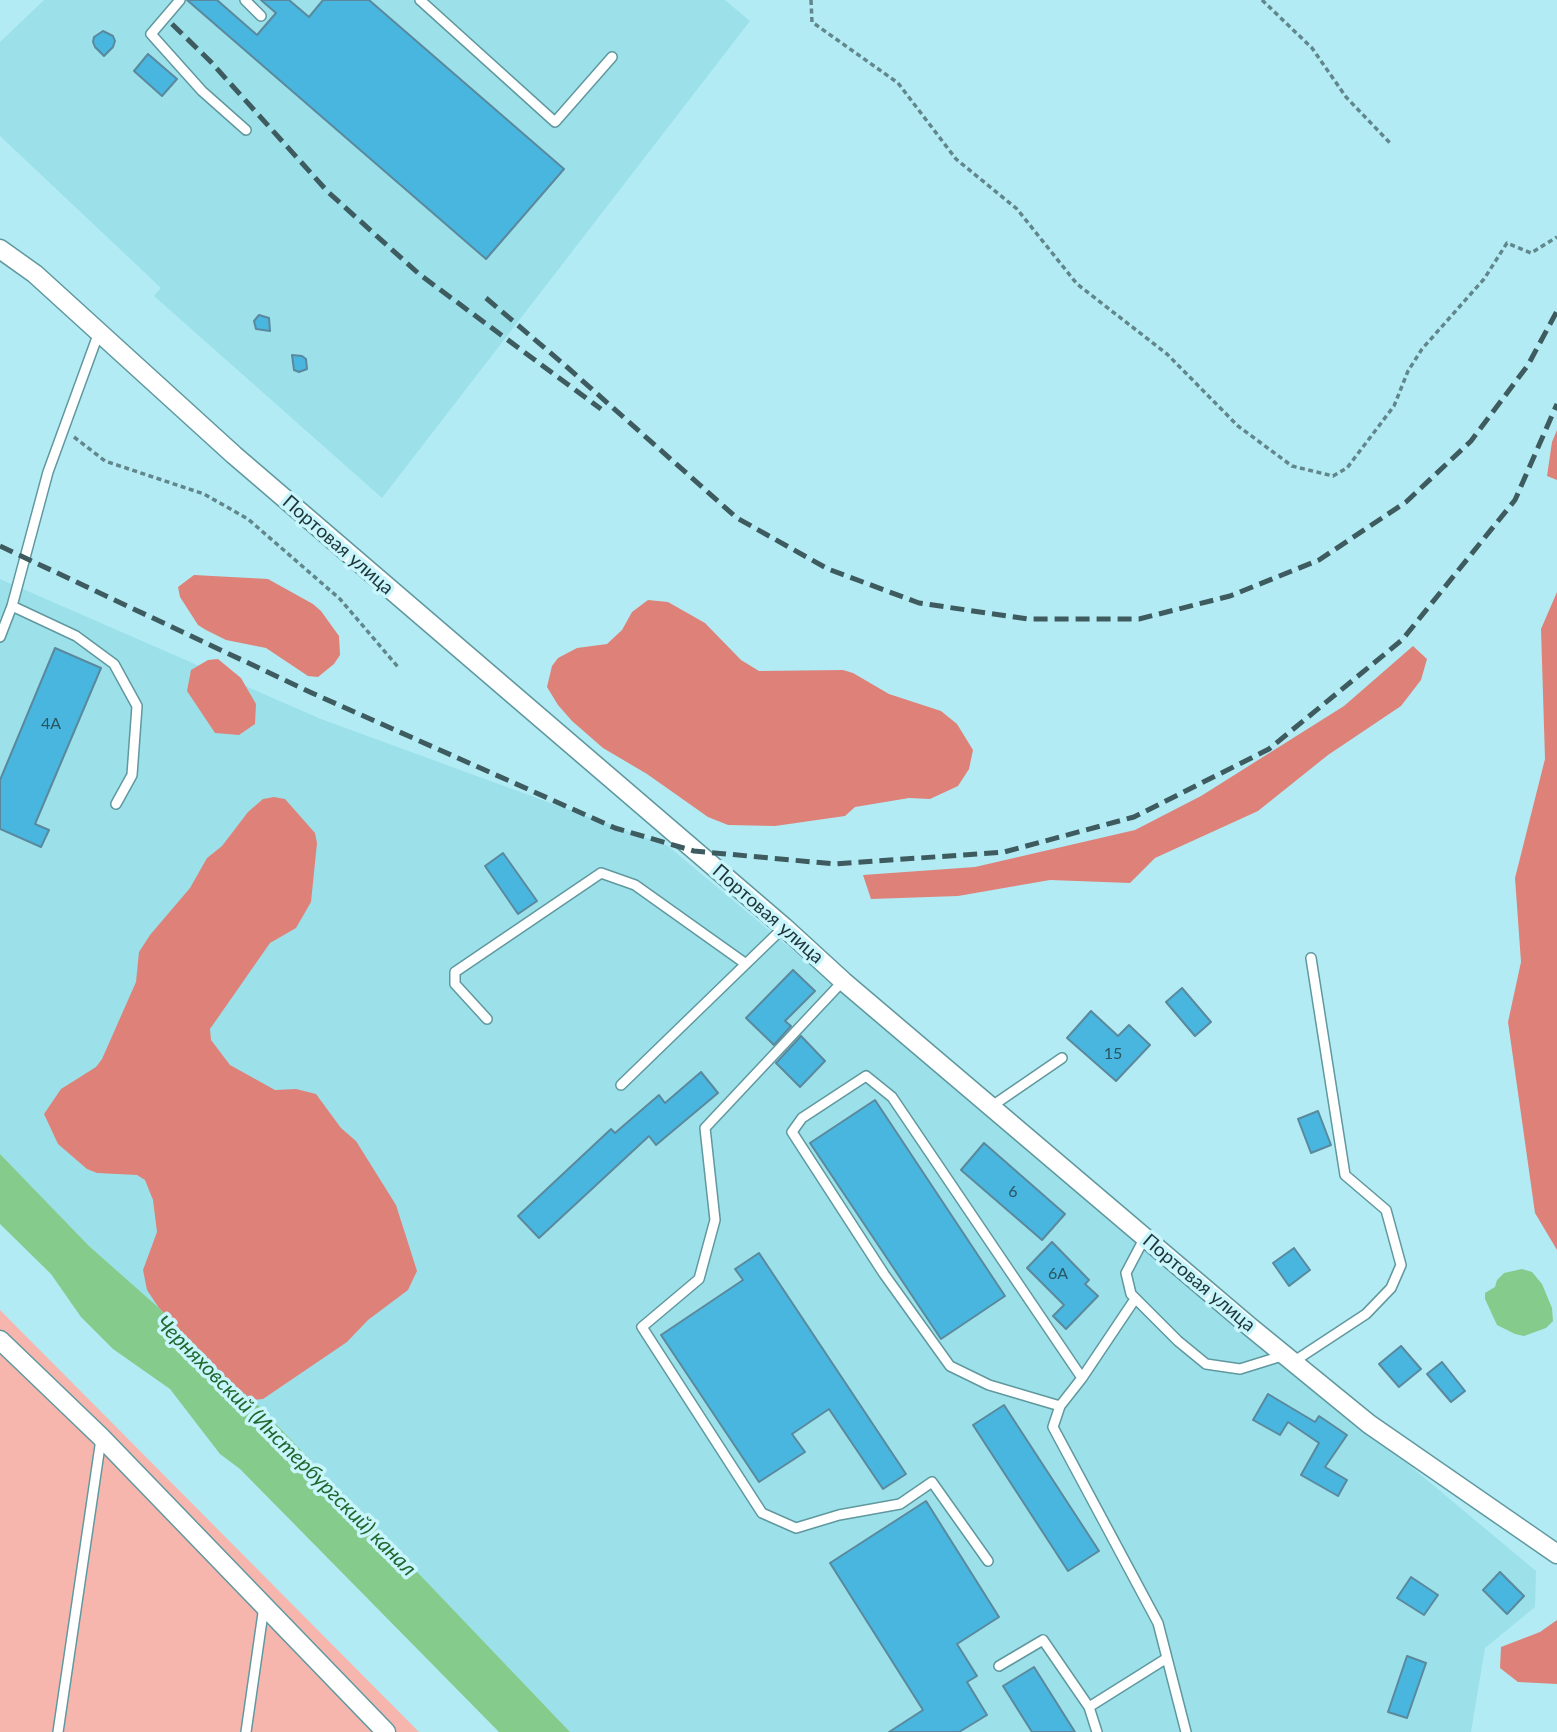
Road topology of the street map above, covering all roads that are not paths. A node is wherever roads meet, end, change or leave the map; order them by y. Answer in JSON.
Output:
{"nodes":[{"id":1,"x":180,"y":0,"type":"edge"},
{"id":2,"x":245,"y":0,"type":"edge"},
{"id":3,"x":420,"y":0,"type":"edge"},
{"id":4,"x":261,"y":16,"type":"dead end"},
{"id":5,"x":612,"y":57,"type":"dead end"},
{"id":6,"x":246,"y":130,"type":"dead end"},
{"id":7,"x":0,"y":249,"type":"edge"},
{"id":8,"x":99,"y":332,"type":"junction"},
{"id":9,"x":12,"y":606,"type":"junction"},
{"id":10,"x":0,"y":637,"type":"edge"},
{"id":11,"x":116,"y":804,"type":"dead end"},
{"id":12,"x":785,"y":927,"type":"junction"},
{"id":13,"x":1311,"y":958,"type":"dead end"},
{"id":14,"x":746,"y":964,"type":"junction"},
{"id":15,"x":843,"y":981,"type":"junction"},
{"id":16,"x":487,"y":1019,"type":"dead end"},
{"id":17,"x":1062,"y":1058,"type":"dead end"},
{"id":18,"x":621,"y":1085,"type":"dead end"},
{"id":19,"x":992,"y":1106,"type":"junction"},
{"id":20,"x":1145,"y":1237,"type":"junction"},
{"id":21,"x":1135,"y":1299,"type":"junction"},
{"id":22,"x":0,"y":1340,"type":"edge"},
{"id":23,"x":1289,"y":1359,"type":"junction"},
{"id":24,"x":1082,"y":1377,"type":"junction"},
{"id":25,"x":1060,"y":1406,"type":"junction"},
{"id":26,"x":101,"y":1437,"type":"junction"},
{"id":27,"x":1557,"y":1555,"type":"edge"},
{"id":28,"x":988,"y":1561,"type":"dead end"},
{"id":29,"x":264,"y":1606,"type":"junction"},
{"id":30,"x":1167,"y":1658,"type":"junction"},
{"id":31,"x":999,"y":1666,"type":"dead end"},
{"id":32,"x":1090,"y":1707,"type":"junction"},
{"id":33,"x":58,"y":1732,"type":"edge"},
{"id":34,"x":246,"y":1732,"type":"edge"},
{"id":35,"x":386,"y":1732,"type":"edge"},
{"id":36,"x":1097,"y":1732,"type":"edge"},
{"id":37,"x":1185,"y":1732,"type":"edge"}],
"edges":[{"from":1,"to":6,"type":"lane"},
{"from":2,"to":4,"type":"lane"},
{"from":3,"to":5,"type":"lane"},
{"from":7,"to":8,"type":"street","name":"Портовая улица"},
{"from":8,"to":9,"type":"lane"},
{"from":8,"to":12,"type":"street","name":"Портовая улица"},
{"from":9,"to":10,"type":"lane"},
{"from":9,"to":11,"type":"lane"},
{"from":12,"to":14,"type":"lane"},
{"from":12,"to":15,"type":"street","name":"Портовая улица"},
{"from":13,"to":23,"type":"lane"},
{"from":14,"to":16,"type":"lane"},
{"from":14,"to":18,"type":"lane"},
{"from":15,"to":19,"type":"street","name":"Портовая улица"},
{"from":15,"to":28,"type":"lane"},
{"from":17,"to":19,"type":"lane"},
{"from":19,"to":20,"type":"street","name":"Портовая улица"},
{"from":20,"to":21,"type":"lane"},
{"from":20,"to":23,"type":"street","name":"Портовая улица"},
{"from":21,"to":23,"type":"lane"},
{"from":21,"to":24,"type":"lane"},
{"from":22,"to":26,"type":"street"},
{"from":23,"to":27,"type":"street","name":"Портовая улица"},
{"from":24,"to":25,"type":"lane"},
{"from":24,"to":25,"type":"lane"},
{"from":25,"to":30,"type":"lane"},
{"from":26,"to":29,"type":"street"},
{"from":26,"to":33,"type":"lane"},
{"from":29,"to":34,"type":"lane"},
{"from":29,"to":35,"type":"street"},
{"from":30,"to":32,"type":"lane"},
{"from":30,"to":37,"type":"lane"},
{"from":31,"to":32,"type":"lane"},
{"from":32,"to":36,"type":"lane"}]}
